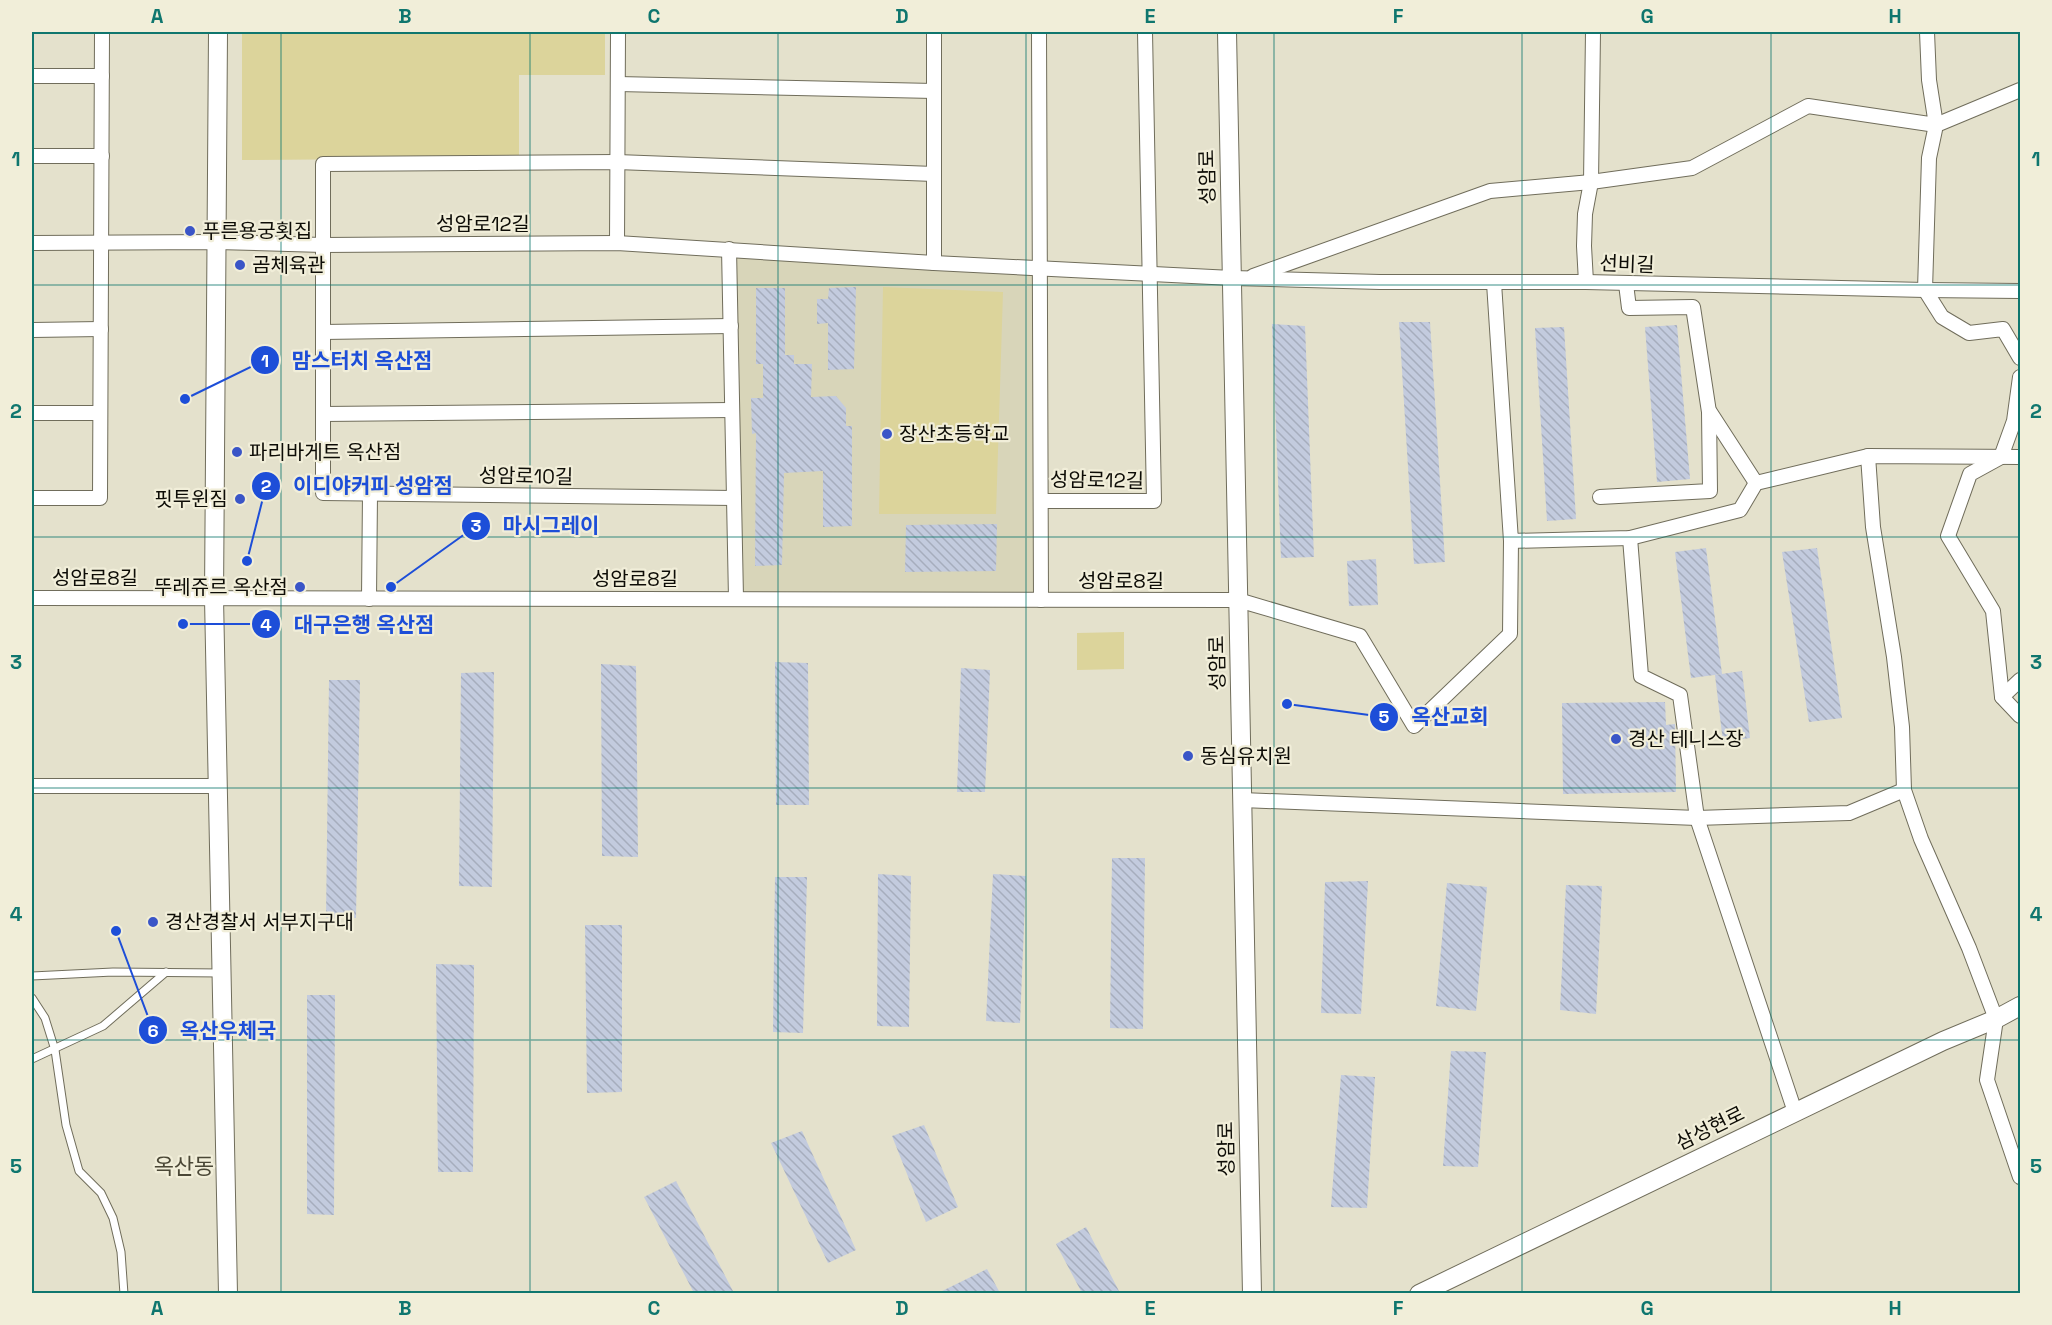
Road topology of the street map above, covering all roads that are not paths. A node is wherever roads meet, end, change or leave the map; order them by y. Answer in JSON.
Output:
{"nodes":[{"id":1,"x":102,"y":32,"type":"edge"},
{"id":2,"x":218,"y":32,"type":"edge"},
{"id":3,"x":618,"y":32,"type":"edge"},
{"id":4,"x":934,"y":32,"type":"edge"},
{"id":5,"x":1040,"y":32,"type":"edge"},
{"id":6,"x":1145,"y":32,"type":"edge"},
{"id":7,"x":1227,"y":32,"type":"edge"},
{"id":8,"x":1593,"y":32,"type":"edge"},
{"id":9,"x":1927,"y":32,"type":"edge"},
{"id":10,"x":102,"y":75,"type":"junction"},
{"id":11,"x":32,"y":76,"type":"edge"},
{"id":12,"x":618,"y":84,"type":"junction"},
{"id":13,"x":2020,"y":90,"type":"edge"},
{"id":14,"x":934,"y":91,"type":"junction"},
{"id":15,"x":1936,"y":125,"type":"junction"},
{"id":16,"x":32,"y":156,"type":"edge"},
{"id":17,"x":102,"y":156,"type":"junction"},
{"id":18,"x":617,"y":162,"type":"junction"},
{"id":19,"x":934,"y":174,"type":"junction"},
{"id":20,"x":1591,"y":182,"type":"junction"},
{"id":21,"x":216,"y":242,"type":"junction"},
{"id":22,"x":32,"y":243,"type":"edge"},
{"id":23,"x":102,"y":243,"type":"junction"},
{"id":24,"x":617,"y":243,"type":"junction"},
{"id":25,"x":323,"y":244,"type":"junction"},
{"id":26,"x":729,"y":249,"type":"junction"},
{"id":27,"x":934,"y":263,"type":"junction"},
{"id":28,"x":1041,"y":269,"type":"junction"},
{"id":29,"x":1150,"y":274,"type":"junction"},
{"id":30,"x":1239,"y":278,"type":"junction"},
{"id":31,"x":1586,"y":282,"type":"junction"},
{"id":32,"x":1494,"y":283,"type":"junction"},
{"id":33,"x":1626,"y":284,"type":"junction"},
{"id":34,"x":1925,"y":290,"type":"junction"},
{"id":35,"x":2020,"y":291,"type":"edge"},
{"id":36,"x":731,"y":326,"type":"junction"},
{"id":37,"x":101,"y":329,"type":"junction"},
{"id":38,"x":32,"y":330,"type":"edge"},
{"id":39,"x":323,"y":332,"type":"junction"},
{"id":40,"x":2020,"y":358,"type":"edge"},
{"id":41,"x":2020,"y":377,"type":"edge"},
{"id":42,"x":732,"y":410,"type":"junction"},
{"id":43,"x":1709,"y":411,"type":"junction"},
{"id":44,"x":32,"y":413,"type":"edge"},
{"id":45,"x":100,"y":413,"type":"junction"},
{"id":46,"x":323,"y":414,"type":"junction"},
{"id":47,"x":1868,"y":456,"type":"junction"},
{"id":48,"x":2001,"y":457,"type":"junction"},
{"id":49,"x":2020,"y":457,"type":"edge"},
{"id":50,"x":1756,"y":483,"type":"junction"},
{"id":51,"x":370,"y":494,"type":"junction"},
{"id":52,"x":1600,"y":497,"type":"dead end"},
{"id":53,"x":32,"y":498,"type":"edge"},
{"id":54,"x":734,"y":498,"type":"junction"},
{"id":55,"x":1041,"y":501,"type":"junction"},
{"id":56,"x":1630,"y":538,"type":"junction"},
{"id":57,"x":1511,"y":542,"type":"junction"},
{"id":58,"x":32,"y":598,"type":"edge"},
{"id":59,"x":214,"y":598,"type":"junction"},
{"id":60,"x":736,"y":598,"type":"junction"},
{"id":61,"x":369,"y":599,"type":"junction"},
{"id":62,"x":1041,"y":600,"type":"junction"},
{"id":63,"x":1238,"y":600,"type":"junction"},
{"id":64,"x":2020,"y":680,"type":"edge"},
{"id":65,"x":2002,"y":697,"type":"junction"},
{"id":66,"x":2020,"y":716,"type":"edge"},
{"id":67,"x":32,"y":786,"type":"edge"},
{"id":68,"x":218,"y":786,"type":"junction"},
{"id":69,"x":1904,"y":790,"type":"junction"},
{"id":70,"x":1242,"y":800,"type":"junction"},
{"id":71,"x":1697,"y":818,"type":"junction"},
{"id":72,"x":166,"y":972,"type":"junction"},
{"id":73,"x":221,"y":974,"type":"junction"},
{"id":74,"x":32,"y":976,"type":"edge"},
{"id":75,"x":32,"y":998,"type":"edge"},
{"id":76,"x":2020,"y":1006,"type":"edge"},
{"id":77,"x":1996,"y":1019,"type":"junction"},
{"id":78,"x":55,"y":1050,"type":"junction"},
{"id":79,"x":32,"y":1059,"type":"edge"},
{"id":80,"x":1795,"y":1112,"type":"junction"},
{"id":81,"x":2020,"y":1177,"type":"edge"},
{"id":82,"x":124,"y":1293,"type":"edge"},
{"id":83,"x":228,"y":1293,"type":"edge"},
{"id":84,"x":1252,"y":1293,"type":"edge"},
{"id":85,"x":1419,"y":1293,"type":"edge"}],
"edges":[{"from":1,"to":10,"type":"street"},
{"from":2,"to":21,"type":"street"},
{"from":3,"to":12,"type":"street"},
{"from":4,"to":14,"type":"street"},
{"from":5,"to":28,"type":"street","name":"성암로12길"},
{"from":6,"to":29,"type":"street","name":"성암로12길"},
{"from":7,"to":30,"type":"street","name":"성암로"},
{"from":8,"to":20,"type":"street"},
{"from":9,"to":15,"type":"street"},
{"from":10,"to":11,"type":"street"},
{"from":10,"to":17,"type":"street"},
{"from":12,"to":14,"type":"street"},
{"from":12,"to":18,"type":"street"},
{"from":13,"to":15,"type":"street"},
{"from":14,"to":19,"type":"street"},
{"from":15,"to":20,"type":"street"},
{"from":15,"to":34,"type":"street"},
{"from":16,"to":17,"type":"street"},
{"from":17,"to":23,"type":"street"},
{"from":18,"to":19,"type":"street"},
{"from":18,"to":24,"type":"street"},
{"from":18,"to":25,"type":"street","name":"성암로10길"},
{"from":19,"to":27,"type":"street"},
{"from":20,"to":30,"type":"street"},
{"from":20,"to":31,"type":"street"},
{"from":21,"to":23,"type":"street","name":"성암로12길"},
{"from":21,"to":25,"type":"street","name":"성암로12길"},
{"from":21,"to":59,"type":"street"},
{"from":22,"to":23,"type":"street","name":"성암로12길"},
{"from":23,"to":37,"type":"street"},
{"from":24,"to":25,"type":"street","name":"성암로12길"},
{"from":24,"to":26,"type":"street","name":"성암로12길"},
{"from":25,"to":39,"type":"street","name":"성암로10길"},
{"from":26,"to":27,"type":"street","name":"성암로12길"},
{"from":26,"to":36,"type":"street"},
{"from":27,"to":28,"type":"street","name":"성암로12길"},
{"from":28,"to":29,"type":"street","name":"성암로12길"},
{"from":28,"to":55,"type":"street","name":"성암로12길"},
{"from":29,"to":30,"type":"street","name":"성암로12길"},
{"from":29,"to":55,"type":"street","name":"성암로12길"},
{"from":30,"to":32,"type":"street","name":"선비길"},
{"from":30,"to":63,"type":"street","name":"성암로"},
{"from":31,"to":32,"type":"street","name":"선비길"},
{"from":31,"to":33,"type":"street","name":"선비길"},
{"from":32,"to":57,"type":"street"},
{"from":33,"to":34,"type":"street","name":"선비길"},
{"from":33,"to":43,"type":"street"},
{"from":34,"to":35,"type":"street","name":"선비길"},
{"from":34,"to":40,"type":"street"},
{"from":36,"to":39,"type":"street"},
{"from":36,"to":42,"type":"street"},
{"from":37,"to":38,"type":"street"},
{"from":37,"to":45,"type":"street"},
{"from":39,"to":46,"type":"street","name":"성암로10길"},
{"from":41,"to":48,"type":"street"},
{"from":42,"to":46,"type":"street"},
{"from":42,"to":54,"type":"street"},
{"from":43,"to":50,"type":"street"},
{"from":43,"to":52,"type":"street"},
{"from":44,"to":45,"type":"street"},
{"from":45,"to":53,"type":"street"},
{"from":46,"to":51,"type":"street","name":"성암로10길"},
{"from":47,"to":48,"type":"street"},
{"from":47,"to":50,"type":"street"},
{"from":47,"to":69,"type":"street"},
{"from":48,"to":49,"type":"street"},
{"from":48,"to":65,"type":"street"},
{"from":50,"to":56,"type":"street"},
{"from":51,"to":54,"type":"street","name":"성암로10길"},
{"from":51,"to":61,"type":"street"},
{"from":54,"to":60,"type":"street"},
{"from":55,"to":62,"type":"street"},
{"from":56,"to":57,"type":"street"},
{"from":56,"to":71,"type":"street"},
{"from":57,"to":63,"type":"street","name":"성암로8길"},
{"from":58,"to":59,"type":"street","name":"성암로8길"},
{"from":59,"to":61,"type":"street","name":"성암로8길"},
{"from":59,"to":68,"type":"street"},
{"from":60,"to":61,"type":"street","name":"성암로8길"},
{"from":60,"to":62,"type":"street","name":"성암로8길"},
{"from":62,"to":63,"type":"street","name":"성암로8길"},
{"from":63,"to":70,"type":"street","name":"성암로"},
{"from":64,"to":65,"type":"street"},
{"from":65,"to":66,"type":"street"},
{"from":67,"to":68,"type":"street"},
{"from":68,"to":73,"type":"street"},
{"from":69,"to":71,"type":"street"},
{"from":69,"to":77,"type":"street"},
{"from":70,"to":71,"type":"street"},
{"from":70,"to":84,"type":"street","name":"성암로"},
{"from":71,"to":80,"type":"street"},
{"from":72,"to":73,"type":"lane"},
{"from":72,"to":74,"type":"lane"},
{"from":72,"to":78,"type":"lane"},
{"from":73,"to":83,"type":"street"},
{"from":75,"to":78,"type":"lane"},
{"from":76,"to":77,"type":"street","name":"삼성현로"},
{"from":77,"to":80,"type":"street","name":"삼성현로"},
{"from":77,"to":81,"type":"street"},
{"from":78,"to":79,"type":"lane"},
{"from":78,"to":82,"type":"lane"},
{"from":80,"to":85,"type":"street","name":"삼성현로"}]}
